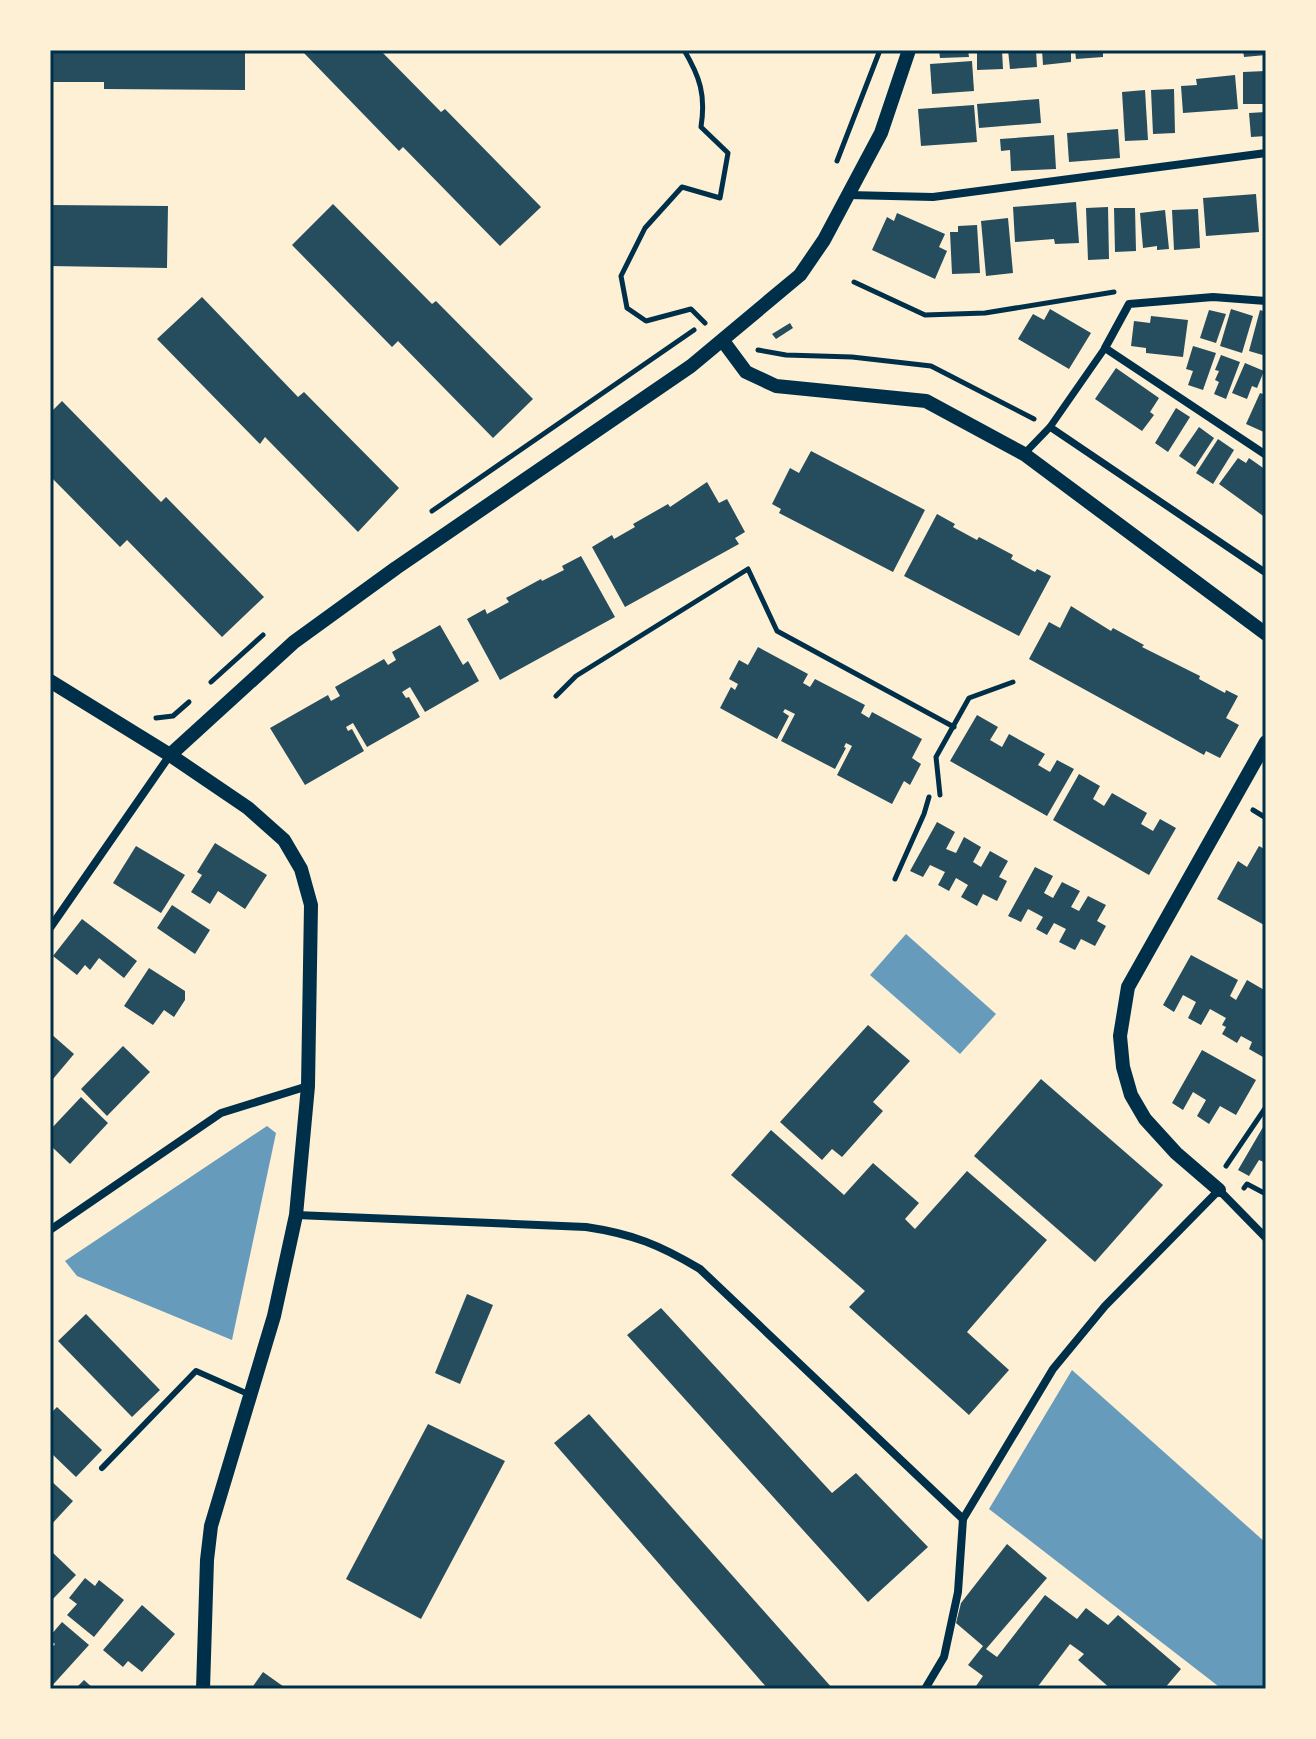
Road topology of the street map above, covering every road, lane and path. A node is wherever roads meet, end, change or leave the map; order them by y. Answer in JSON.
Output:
{"nodes":[{"id":1,"x":684,"y":50,"type":"edge"},
{"id":2,"x":880,"y":50,"type":"edge"},
{"id":3,"x":909,"y":50,"type":"edge"},
{"id":4,"x":1266,"y":153,"type":"edge"},
{"id":5,"x":835,"y":166,"type":"dead end"},
{"id":6,"x":847,"y":195,"type":"junction"},
{"id":7,"x":854,"y":282,"type":"dead end"},
{"id":8,"x":1124,"y":290,"type":"dead end"},
{"id":9,"x":1266,"y":301,"type":"edge"},
{"id":10,"x":716,"y":315,"type":"dead end"},
{"id":11,"x":705,"y":323,"type":"junction"},
{"id":12,"x":723,"y":341,"type":"junction"},
{"id":13,"x":1105,"y":348,"type":"junction"},
{"id":14,"x":1050,"y":427,"type":"junction"},
{"id":15,"x":1024,"y":454,"type":"junction"},
{"id":16,"x":1266,"y":455,"type":"edge"},
{"id":17,"x":427,"y":516,"type":"dead end"},
{"id":18,"x":1266,"y":573,"type":"edge"},
{"id":19,"x":268,"y":632,"type":"dead end"},
{"id":20,"x":1266,"y":634,"type":"edge"},
{"id":21,"x":50,"y":681,"type":"edge"},
{"id":22,"x":1013,"y":682,"type":"dead end"},
{"id":23,"x":200,"y":693,"type":"dead end"},
{"id":24,"x":556,"y":696,"type":"dead end"},
{"id":25,"x":191,"y":701,"type":"dead end"},
{"id":26,"x":954,"y":727,"type":"junction"},
{"id":27,"x":142,"y":738,"type":"junction"},
{"id":28,"x":1266,"y":742,"type":"edge"},
{"id":29,"x":170,"y":755,"type":"junction"},
{"id":30,"x":940,"y":795,"type":"dead end"},
{"id":31,"x":929,"y":797,"type":"dead end"},
{"id":32,"x":895,"y":879,"type":"dead end"},
{"id":33,"x":50,"y":928,"type":"edge"},
{"id":34,"x":308,"y":1086,"type":"junction"},
{"id":35,"x":1266,"y":1107,"type":"edge"},
{"id":36,"x":1244,"y":1140,"type":"dead end"},
{"id":37,"x":1219,"y":1190,"type":"junction"},
{"id":38,"x":296,"y":1215,"type":"junction"},
{"id":39,"x":50,"y":1230,"type":"edge"},
{"id":40,"x":1266,"y":1238,"type":"edge"},
{"id":41,"x":252,"y":1395,"type":"junction"},
{"id":42,"x":102,"y":1468,"type":"dead end"},
{"id":43,"x":963,"y":1519,"type":"junction"},
{"id":44,"x":203,"y":1689,"type":"edge"},
{"id":45,"x":925,"y":1689,"type":"edge"}],
"edges":[{"from":1,"to":11,"type":"path"},
{"from":2,"to":5,"type":"path"},
{"from":3,"to":6,"type":"street"},
{"from":4,"to":6,"type":"street"},
{"from":6,"to":12,"type":"street"},
{"from":7,"to":8,"type":"path"},
{"from":9,"to":13,"type":"street"},
{"from":10,"to":11,"type":"path"},
{"from":11,"to":17,"type":"path"},
{"from":12,"to":15,"type":"street"},
{"from":12,"to":29,"type":"street"},
{"from":13,"to":14,"type":"street"},
{"from":13,"to":16,"type":"street"},
{"from":14,"to":15,"type":"street"},
{"from":14,"to":18,"type":"street"},
{"from":15,"to":20,"type":"street"},
{"from":19,"to":23,"type":"path"},
{"from":21,"to":27,"type":"street"},
{"from":22,"to":26,"type":"path"},
{"from":24,"to":26,"type":"path"},
{"from":25,"to":27,"type":"path"},
{"from":26,"to":30,"type":"path"},
{"from":27,"to":29,"type":"street"},
{"from":28,"to":37,"type":"street"},
{"from":29,"to":33,"type":"street"},
{"from":29,"to":34,"type":"street"},
{"from":31,"to":32,"type":"path"},
{"from":34,"to":38,"type":"street"},
{"from":34,"to":39,"type":"street"},
{"from":35,"to":36,"type":"path"},
{"from":37,"to":40,"type":"street"},
{"from":37,"to":43,"type":"street"},
{"from":38,"to":41,"type":"street"},
{"from":38,"to":43,"type":"street"},
{"from":41,"to":42,"type":"lane"},
{"from":41,"to":44,"type":"street"},
{"from":43,"to":45,"type":"street"}]}
